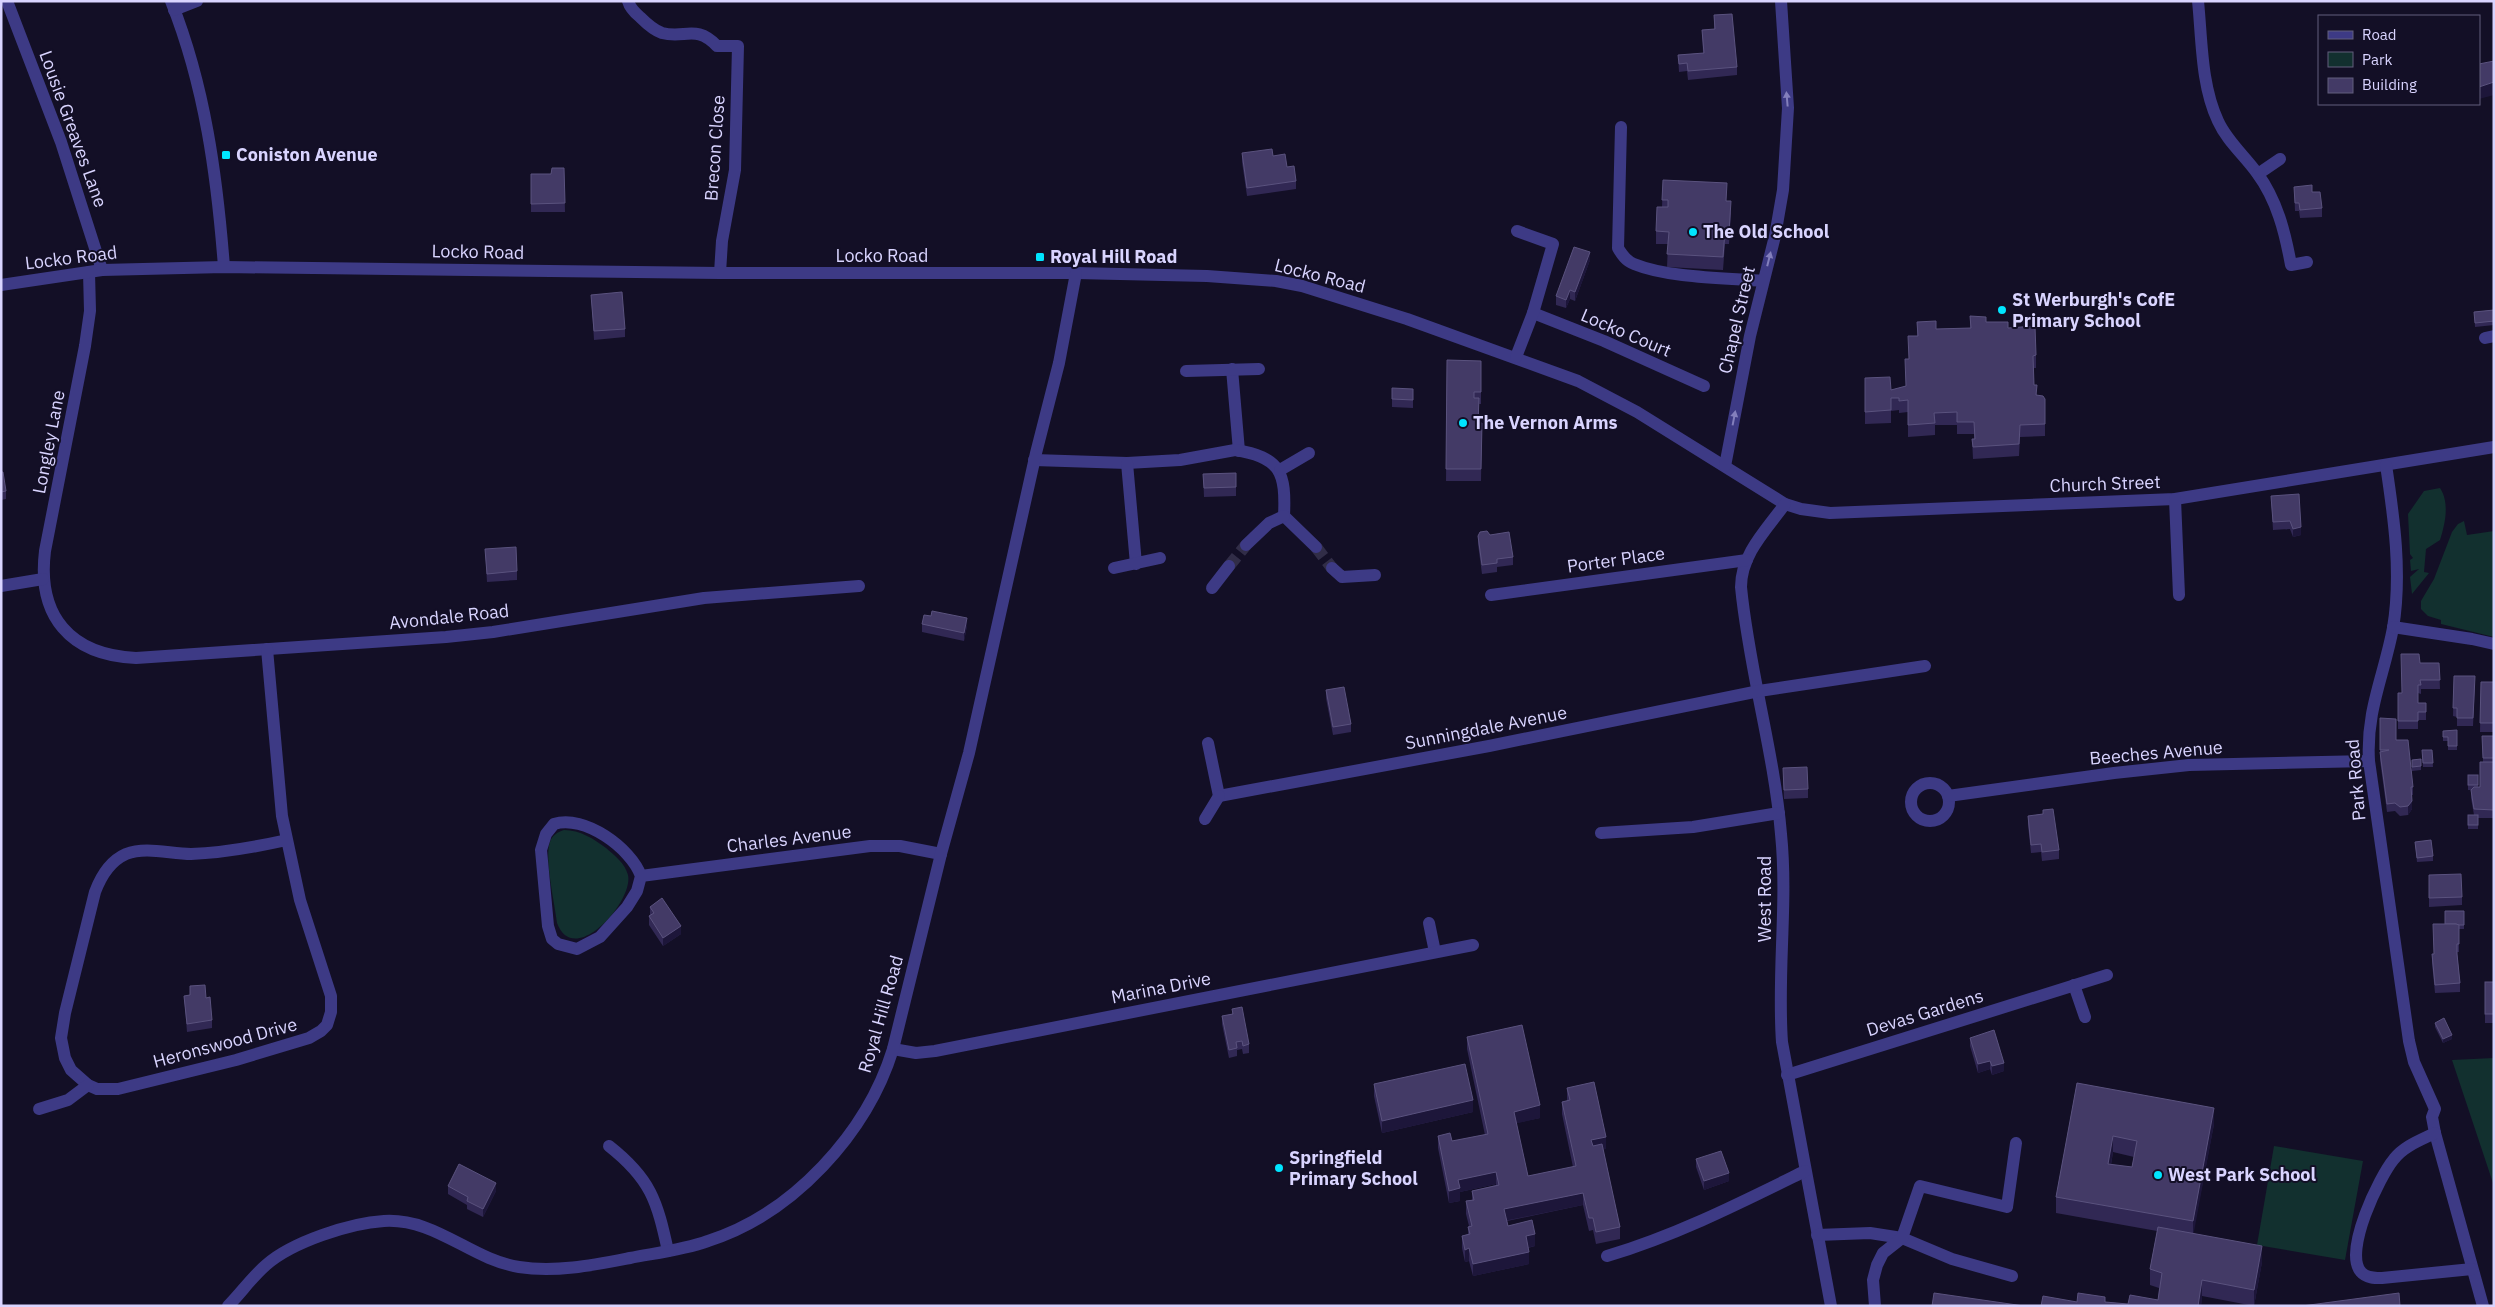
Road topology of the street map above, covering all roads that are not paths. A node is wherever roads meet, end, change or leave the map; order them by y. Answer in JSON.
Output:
{"nodes":[{"id":1,"x":6,"y":1,"type":"edge"},
{"id":2,"x":197,"y":1,"type":"edge"},
{"id":3,"x":628,"y":1,"type":"edge"},
{"id":4,"x":1781,"y":1,"type":"edge"},
{"id":5,"x":2198,"y":1,"type":"edge"},
{"id":6,"x":172,"y":5,"type":"edge"},
{"id":7,"x":1622,"y":127,"type":"dead end"},
{"id":8,"x":2280,"y":160,"type":"dead end"},
{"id":9,"x":2258,"y":174,"type":"junction"},
{"id":10,"x":1516,"y":231,"type":"dead end"},
{"id":11,"x":2307,"y":262,"type":"dead end"},
{"id":12,"x":224,"y":267,"type":"junction"},
{"id":13,"x":96,"y":271,"type":"junction"},
{"id":14,"x":720,"y":273,"type":"junction"},
{"id":15,"x":1076,"y":274,"type":"junction"},
{"id":16,"x":1763,"y":281,"type":"junction"},
{"id":17,"x":1,"y":285,"type":"edge"},
{"id":18,"x":1533,"y":313,"type":"junction"},
{"id":19,"x":1516,"y":358,"type":"junction"},
{"id":20,"x":1259,"y":368,"type":"dead end"},
{"id":21,"x":1232,"y":369,"type":"junction"},
{"id":22,"x":1186,"y":371,"type":"dead end"},
{"id":23,"x":1704,"y":386,"type":"dead end"},
{"id":24,"x":2494,"y":447,"type":"edge"},
{"id":25,"x":1239,"y":451,"type":"junction"},
{"id":26,"x":1309,"y":453,"type":"dead end"},
{"id":27,"x":1034,"y":460,"type":"junction"},
{"id":28,"x":1127,"y":463,"type":"junction"},
{"id":29,"x":2386,"y":465,"type":"junction"},
{"id":30,"x":1725,"y":466,"type":"junction"},
{"id":31,"x":1280,"y":470,"type":"junction"},
{"id":32,"x":2175,"y":499,"type":"junction"},
{"id":33,"x":1785,"y":504,"type":"junction"},
{"id":34,"x":1284,"y":516,"type":"junction"},
{"id":35,"x":1246,"y":545,"type":"tunnel mouth"},
{"id":36,"x":1316,"y":547,"type":"tunnel mouth"},
{"id":37,"x":1160,"y":558,"type":"dead end"},
{"id":38,"x":1746,"y":560,"type":"junction"},
{"id":39,"x":1136,"y":564,"type":"junction"},
{"id":40,"x":1228,"y":566,"type":"tunnel mouth"},
{"id":41,"x":1114,"y":568,"type":"dead end"},
{"id":42,"x":1332,"y":568,"type":"tunnel mouth"},
{"id":43,"x":1375,"y":574,"type":"dead end"},
{"id":44,"x":43,"y":578,"type":"junction"},
{"id":45,"x":1,"y":586,"type":"edge"},
{"id":46,"x":859,"y":586,"type":"dead end"},
{"id":47,"x":1212,"y":588,"type":"dead end"},
{"id":48,"x":2179,"y":594,"type":"dead end"},
{"id":49,"x":1491,"y":595,"type":"dead end"},
{"id":50,"x":54,"y":617,"type":"joint"},
{"id":51,"x":2393,"y":628,"type":"junction"},
{"id":52,"x":2494,"y":644,"type":"edge"},
{"id":53,"x":267,"y":649,"type":"junction"},
{"id":54,"x":1925,"y":666,"type":"dead end"},
{"id":55,"x":1759,"y":691,"type":"junction"},
{"id":56,"x":1208,"y":743,"type":"dead end"},
{"id":57,"x":2369,"y":761,"type":"junction"},
{"id":58,"x":1219,"y":796,"type":"junction"},
{"id":59,"x":1948,"y":796,"type":"dead end"},
{"id":60,"x":1779,"y":813,"type":"junction"},
{"id":61,"x":1205,"y":819,"type":"dead end"},
{"id":62,"x":1601,"y":833,"type":"dead end"},
{"id":63,"x":287,"y":840,"type":"junction"},
{"id":64,"x":941,"y":854,"type":"junction"},
{"id":65,"x":641,"y":876,"type":"junction"},
{"id":66,"x":1429,"y":923,"type":"dead end"},
{"id":67,"x":1473,"y":945,"type":"dead end"},
{"id":68,"x":1435,"y":952,"type":"junction"},
{"id":69,"x":2107,"y":975,"type":"dead end"},
{"id":70,"x":2074,"y":986,"type":"junction"},
{"id":71,"x":2085,"y":1017,"type":"dead end"},
{"id":72,"x":894,"y":1049,"type":"junction"},
{"id":73,"x":1787,"y":1075,"type":"junction"},
{"id":74,"x":88,"y":1085,"type":"junction"},
{"id":75,"x":39,"y":1109,"type":"dead end"},
{"id":76,"x":2435,"y":1133,"type":"junction"},
{"id":77,"x":2016,"y":1144,"type":"dead end"},
{"id":78,"x":610,"y":1146,"type":"dead end"},
{"id":79,"x":1805,"y":1171,"type":"junction"},
{"id":80,"x":1818,"y":1234,"type":"junction"},
{"id":81,"x":1902,"y":1238,"type":"junction"},
{"id":82,"x":668,"y":1251,"type":"junction"},
{"id":83,"x":1607,"y":1256,"type":"dead end"},
{"id":84,"x":2472,"y":1269,"type":"junction"},
{"id":85,"x":2012,"y":1276,"type":"dead end"},
{"id":86,"x":228,"y":1306,"type":"edge"},
{"id":87,"x":1831,"y":1306,"type":"edge"},
{"id":88,"x":1875,"y":1306,"type":"edge"},
{"id":89,"x":2483,"y":1306,"type":"edge"}],
"edges":[{"from":1,"to":13,"type":"street","name":"Lousie Greaves Lane"},
{"from":2,"to":6,"type":"street"},
{"from":3,"to":14,"type":"street","name":"Brecon Close"},
{"from":16,"to":4,"type":"street","name":"Chapel Street","one_way":true},
{"from":5,"to":9,"type":"street"},
{"from":6,"to":12,"type":"street"},
{"from":7,"to":16,"type":"street"},
{"from":8,"to":9,"type":"street"},
{"from":9,"to":11,"type":"street"},
{"from":10,"to":18,"type":"street"},
{"from":12,"to":13,"type":"street","name":"Locko Road"},
{"from":12,"to":14,"type":"street","name":"Locko Road"},
{"from":13,"to":17,"type":"street","name":"Locko Road"},
{"from":13,"to":44,"type":"street","name":"Longley Lane"},
{"from":14,"to":15,"type":"street","name":"Locko Road"},
{"from":15,"to":19,"type":"street","name":"Locko Road"},
{"from":15,"to":27,"type":"street","name":"Royal Hill Road"},
{"from":30,"to":16,"type":"street","name":"Chapel Street","one_way":true},
{"from":18,"to":19,"type":"street"},
{"from":18,"to":23,"type":"street","name":"Locko Court"},
{"from":19,"to":30,"type":"street","name":"Locko Road"},
{"from":20,"to":21,"type":"street"},
{"from":21,"to":22,"type":"street"},
{"from":21,"to":25,"type":"street"},
{"from":24,"to":29,"type":"street","name":"Church Street"},
{"from":25,"to":28,"type":"street"},
{"from":25,"to":31,"type":"street"},
{"from":26,"to":31,"type":"street"},
{"from":27,"to":28,"type":"street"},
{"from":27,"to":64,"type":"street","name":"Royal Hill Road"},
{"from":28,"to":39,"type":"street"},
{"from":29,"to":32,"type":"street","name":"Church Street"},
{"from":29,"to":51,"type":"street","name":"Park Road"},
{"from":30,"to":33,"type":"street","name":"Church Street"},
{"from":31,"to":34,"type":"street"},
{"from":32,"to":33,"type":"street","name":"Church Street"},
{"from":32,"to":48,"type":"street"},
{"from":33,"to":38,"type":"street","name":"West Road"},
{"from":34,"to":35,"type":"street"},
{"from":34,"to":36,"type":"street"},
{"from":37,"to":39,"type":"street"},
{"from":38,"to":49,"type":"street","name":"Porter Place"},
{"from":38,"to":55,"type":"street","name":"West Road"},
{"from":39,"to":41,"type":"street"},
{"from":40,"to":47,"type":"street"},
{"from":42,"to":43,"type":"street"},
{"from":44,"to":45,"type":"street"},
{"from":44,"to":50,"type":"street","name":"Longley Lane"},
{"from":46,"to":53,"type":"street","name":"Avondale Road"},
{"from":50,"to":53,"type":"street","name":"Avondale Road"},
{"from":51,"to":52,"type":"street"},
{"from":51,"to":57,"type":"street","name":"Park Road"},
{"from":53,"to":63,"type":"street","name":"Heronswood Drive"},
{"from":54,"to":55,"type":"street","name":"Sunningdale Avenue"},
{"from":55,"to":58,"type":"street","name":"Sunningdale Avenue"},
{"from":55,"to":60,"type":"street","name":"West Road"},
{"from":56,"to":58,"type":"street"},
{"from":57,"to":59,"type":"street","name":"Beeches Avenue"},
{"from":57,"to":76,"type":"street","name":"Park Road"},
{"from":58,"to":61,"type":"street"},
{"from":60,"to":62,"type":"street"},
{"from":60,"to":73,"type":"street","name":"West Road"},
{"from":63,"to":74,"type":"street"},
{"from":63,"to":74,"type":"street","name":"Heronswood Drive"},
{"from":64,"to":65,"type":"street","name":"Charles Avenue"},
{"from":64,"to":72,"type":"street","name":"Royal Hill Road"},
{"from":65,"to":65,"type":"street"},
{"from":66,"to":68,"type":"street"},
{"from":67,"to":68,"type":"street","name":"Marina Drive"},
{"from":68,"to":72,"type":"street","name":"Marina Drive"},
{"from":69,"to":70,"type":"street","name":"Devas Gardens"},
{"from":70,"to":71,"type":"street"},
{"from":70,"to":73,"type":"street","name":"Devas Gardens"},
{"from":72,"to":82,"type":"street","name":"Royal Hill Road"},
{"from":73,"to":79,"type":"street","name":"West Road"},
{"from":74,"to":75,"type":"street"},
{"from":76,"to":84,"type":"street","name":"Park Road"},
{"from":76,"to":84,"type":"street"},
{"from":77,"to":81,"type":"street"},
{"from":78,"to":82,"type":"street"},
{"from":79,"to":80,"type":"street","name":"West Road"},
{"from":79,"to":83,"type":"street"},
{"from":80,"to":81,"type":"street"},
{"from":80,"to":87,"type":"street","name":"West Road"},
{"from":81,"to":85,"type":"street"},
{"from":81,"to":88,"type":"street"},
{"from":82,"to":86,"type":"street","name":"Royal Hill Road"},
{"from":84,"to":89,"type":"street","name":"Park Road"}]}
